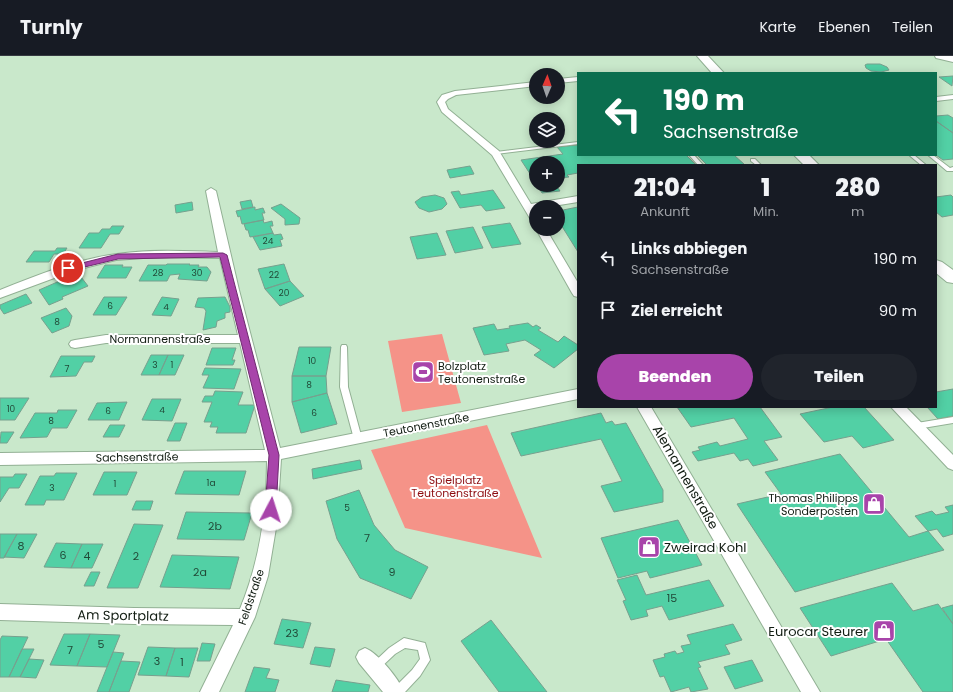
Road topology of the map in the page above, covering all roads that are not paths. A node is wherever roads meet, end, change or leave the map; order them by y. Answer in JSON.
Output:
{"nodes":[{"id":1,"x":702,"y":56,"type":"edge"},
{"id":2,"x":940,"y":56,"type":"edge"},
{"id":3,"x":953,"y":59,"type":"edge"},
{"id":4,"x":717,"y":72,"type":"edge"},
{"id":5,"x":577,"y":79,"type":"edge"},
{"id":6,"x":565,"y":80,"type":"edge"},
{"id":7,"x":529,"y":85,"type":"edge"},
{"id":8,"x":953,"y":97,"type":"edge"},
{"id":9,"x":937,"y":99,"type":"edge"},
{"id":10,"x":577,"y":143,"type":"edge"},
{"id":11,"x":496,"y":153,"type":"junction"},
{"id":12,"x":692,"y":156,"type":"edge"},
{"id":13,"x":802,"y":156,"type":"edge"},
{"id":14,"x":912,"y":156,"type":"edge"},
{"id":15,"x":931,"y":156,"type":"edge"},
{"id":16,"x":753,"y":160,"type":"dead end"},
{"id":17,"x":700,"y":164,"type":"edge"},
{"id":18,"x":758,"y":164,"type":"edge"},
{"id":19,"x":811,"y":164,"type":"edge"},
{"id":20,"x":923,"y":164,"type":"edge"},
{"id":21,"x":953,"y":169,"type":"edge"},
{"id":22,"x":211,"y":191,"type":"dead end"},
{"id":23,"x":577,"y":199,"type":"edge"},
{"id":24,"x":528,"y":206,"type":"joint"},
{"id":25,"x":545,"y":236,"type":"edge"},
{"id":26,"x":223,"y":255,"type":"junction"},
{"id":27,"x":937,"y":266,"type":"edge"},
{"id":28,"x":953,"y":278,"type":"edge"},
{"id":29,"x":577,"y":291,"type":"edge"},
{"id":30,"x":0,"y":294,"type":"edge"},
{"id":31,"x":245,"y":339,"type":"junction"},
{"id":32,"x":75,"y":344,"type":"dead end"},
{"id":33,"x":344,"y":347,"type":"dead end"},
{"id":34,"x":577,"y":394,"type":"edge"},
{"id":35,"x":645,"y":408,"type":"edge"},
{"id":36,"x":899,"y":408,"type":"edge"},
{"id":37,"x":953,"y":420,"type":"edge"},
{"id":38,"x":916,"y":426,"type":"junction"},
{"id":39,"x":358,"y":439,"type":"junction"},
{"id":40,"x":274,"y":455,"type":"junction"},
{"id":41,"x":0,"y":459,"type":"edge"},
{"id":42,"x":951,"y":459,"type":"edge"},
{"id":43,"x":0,"y":612,"type":"edge"},
{"id":44,"x":246,"y":617,"type":"junction"},
{"id":45,"x":370,"y":662,"type":"joint"},
{"id":46,"x":209,"y":692,"type":"edge"},
{"id":47,"x":395,"y":692,"type":"edge"},
{"id":48,"x":398,"y":692,"type":"edge"},
{"id":49,"x":811,"y":692,"type":"edge"}],
"edges":[{"from":1,"to":4,"type":"main road"},
{"from":2,"to":3,"type":"main road"},
{"from":5,"to":6,"type":"street"},
{"from":7,"to":11,"type":"street"},
{"from":8,"to":9,"type":"street"},
{"from":10,"to":11,"type":"lane"},
{"from":11,"to":24,"type":"street"},
{"from":12,"to":17,"type":"lane"},
{"from":13,"to":19,"type":"main road"},
{"from":14,"to":20,"type":"lane"},
{"from":15,"to":21,"type":"lane"},
{"from":16,"to":18,"type":"lane"},
{"from":22,"to":26,"type":"street","name":"Feldstraße"},
{"from":23,"to":24,"type":"street"},
{"from":25,"to":29,"type":"street"},
{"from":26,"to":30,"type":"street"},
{"from":26,"to":31,"type":"street","name":"Feldstraße"},
{"from":27,"to":28,"type":"main road"},
{"from":31,"to":32,"type":"street","name":"Normannenstraße"},
{"from":31,"to":40,"type":"street","name":"Feldstraße"},
{"from":33,"to":39,"type":"lane"},
{"from":34,"to":39,"type":"street","name":"Teutonenstraße"},
{"from":35,"to":49,"type":"street","name":"Alemannenstraße"},
{"from":36,"to":38,"type":"street"},
{"from":37,"to":38,"type":"lane"},
{"from":38,"to":42,"type":"street"},
{"from":39,"to":40,"type":"street","name":"Teutonenstraße"},
{"from":40,"to":41,"type":"street","name":"Sachsenstraße"},
{"from":40,"to":44,"type":"street","name":"Feldstraße"},
{"from":43,"to":44,"type":"street","name":"Am Sportplatz"},
{"from":44,"to":46,"type":"street","name":"Feldstraße"},
{"from":45,"to":47,"type":"street"},
{"from":45,"to":48,"type":"lane"}]}
